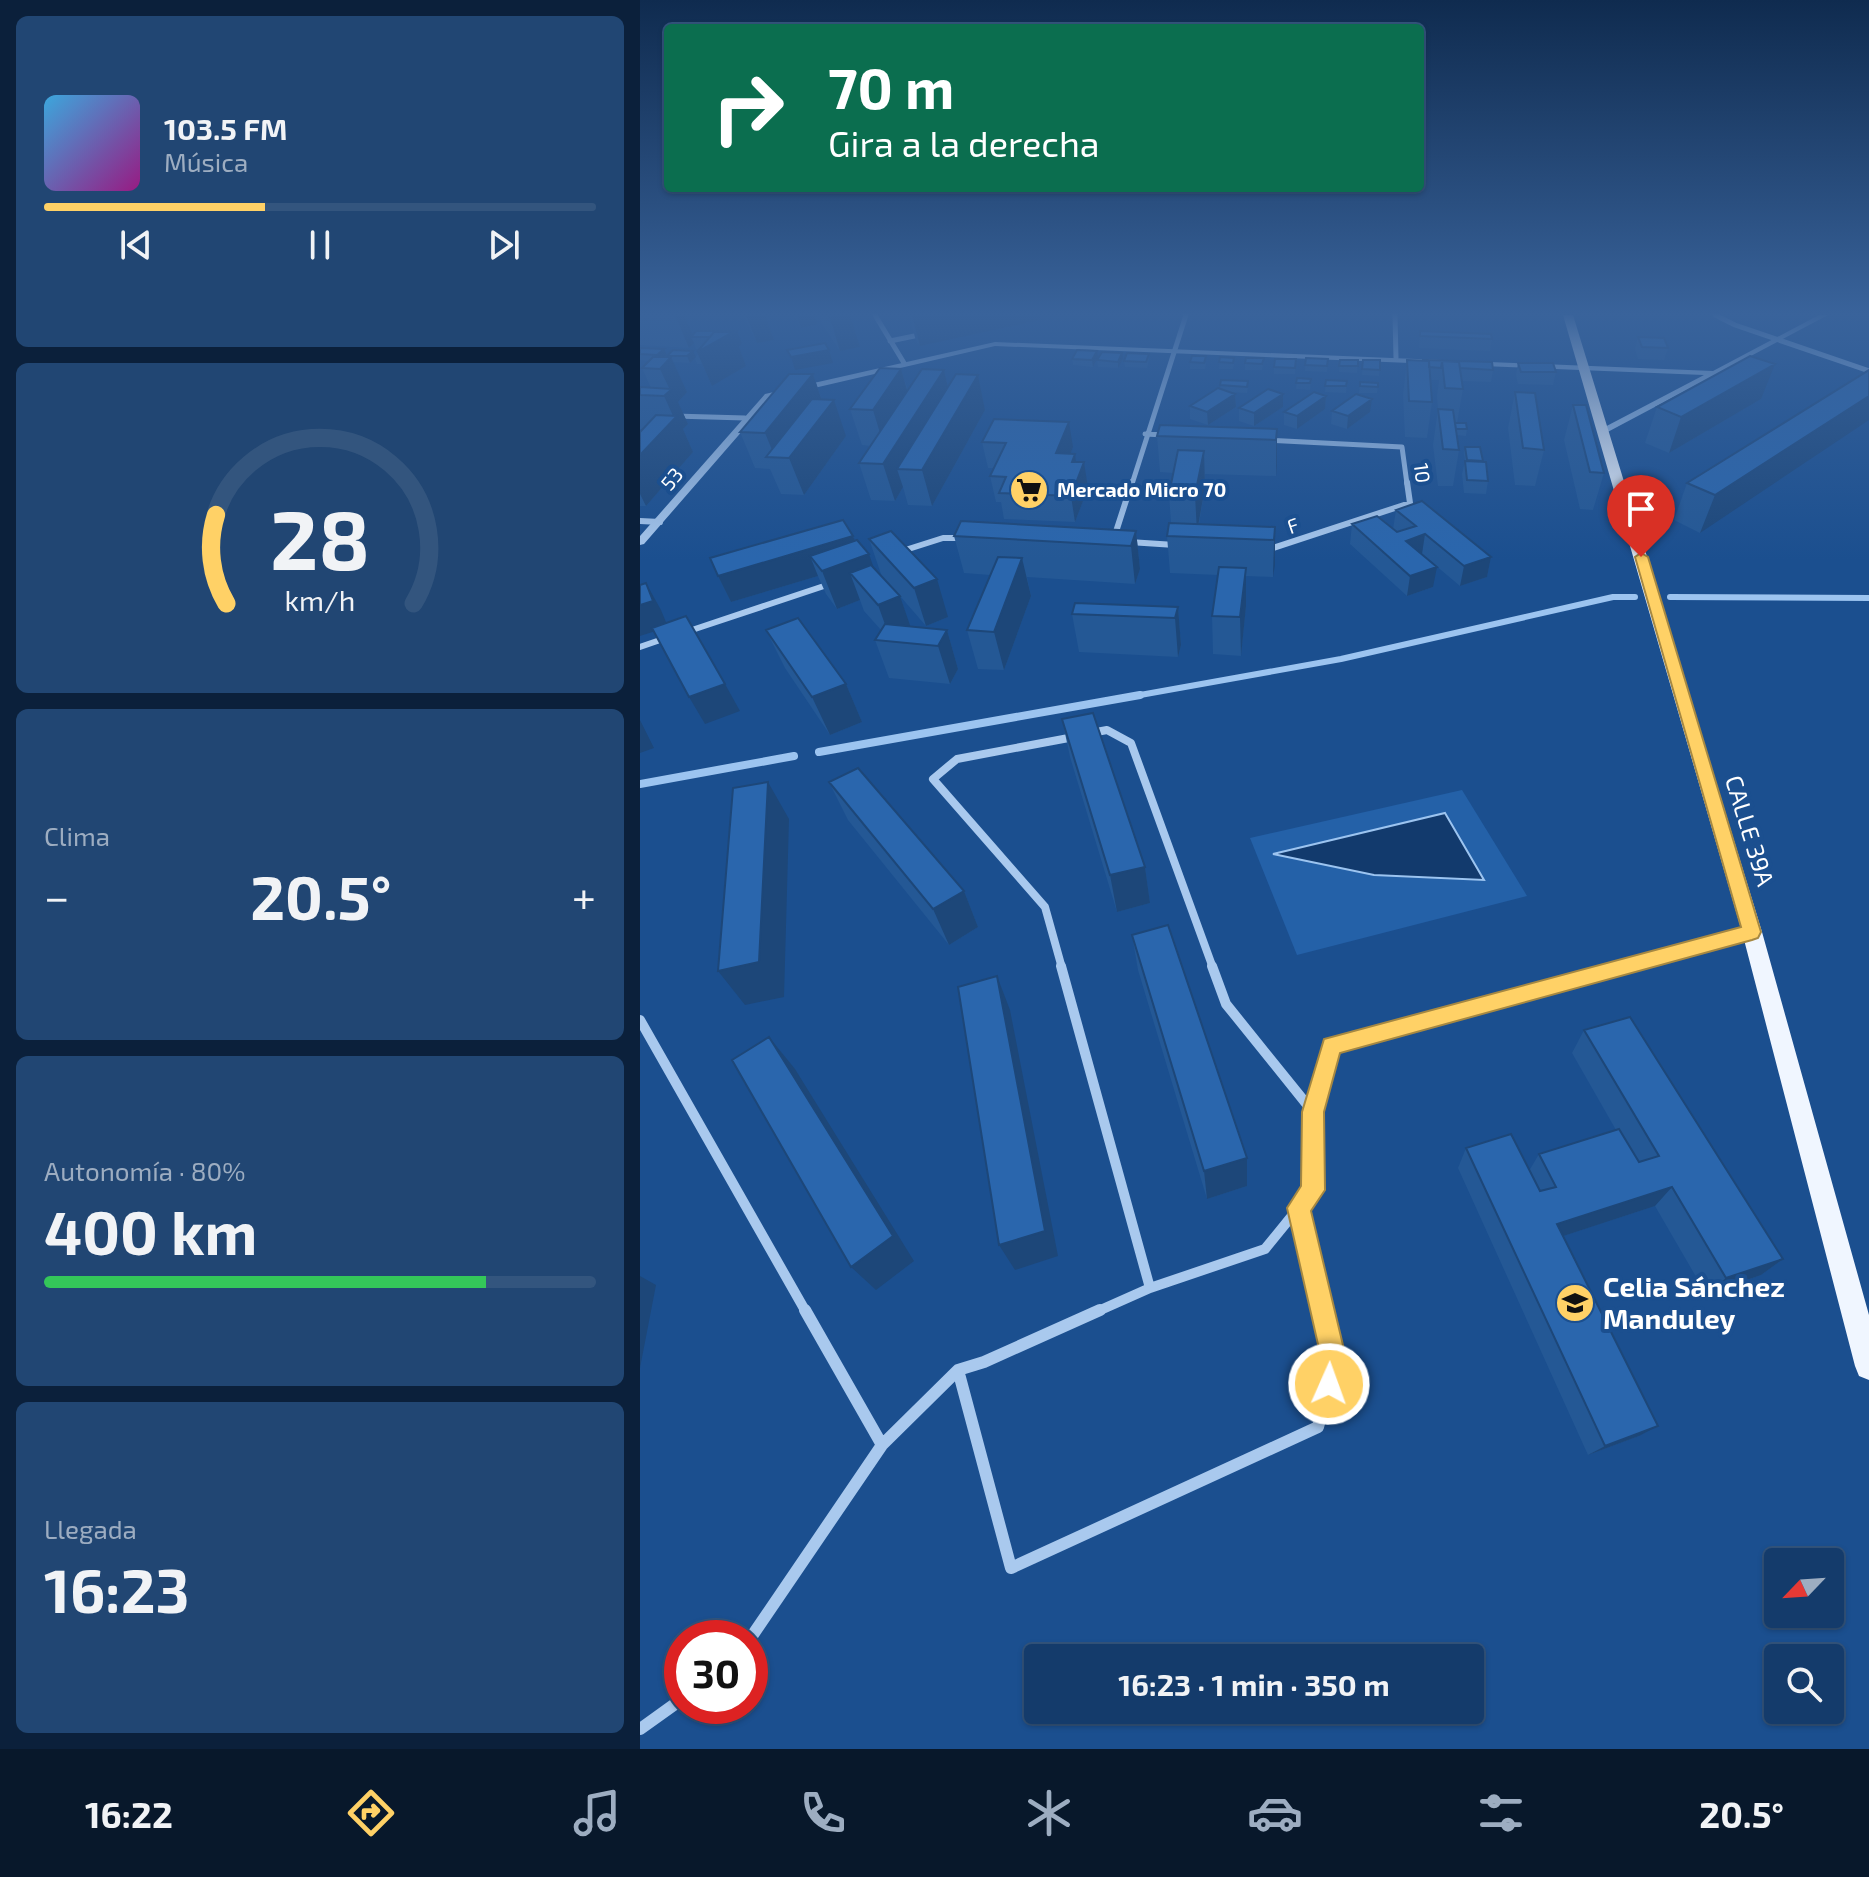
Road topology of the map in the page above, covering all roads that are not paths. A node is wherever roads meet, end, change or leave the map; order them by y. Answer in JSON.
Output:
{"nodes":[{"id":1,"x":767,"y":397,"type":"edge"},
{"id":2,"x":1157,"y":397,"type":"edge"},
{"id":3,"x":1591,"y":397,"type":"edge"},
{"id":4,"x":1669,"y":397,"type":"edge"},
{"id":5,"x":670,"y":415,"type":"edge"},
{"id":6,"x":745,"y":418,"type":"junction"},
{"id":7,"x":1602,"y":432,"type":"junction"},
{"id":8,"x":1145,"y":434,"type":"junction"},
{"id":9,"x":1176,"y":435,"type":"edge"},
{"id":10,"x":1252,"y":439,"type":"edge"},
{"id":11,"x":1410,"y":503,"type":"joint"},
{"id":12,"x":640,"y":521,"type":"edge"},
{"id":13,"x":660,"y":522,"type":"junction"},
{"id":14,"x":974,"y":538,"type":"edge"},
{"id":15,"x":1097,"y":541,"type":"edge"},
{"id":16,"x":1113,"y":541,"type":"junction"},
{"id":17,"x":640,"y":542,"type":"edge"},
{"id":18,"x":1190,"y":546,"type":"edge"},
{"id":19,"x":1252,"y":550,"type":"edge"},
{"id":20,"x":893,"y":555,"type":"edge"},
{"id":21,"x":843,"y":580,"type":"edge"},
{"id":22,"x":684,"y":632,"type":"edge"},
{"id":23,"x":670,"y":637,"type":"edge"},
{"id":24,"x":640,"y":647,"type":"edge"},
{"id":25,"x":1752,"y":932,"type":"junction"},
{"id":26,"x":640,"y":1020,"type":"edge"},
{"id":27,"x":1313,"y":1112,"type":"junction"},
{"id":28,"x":1298,"y":1208,"type":"junction"},
{"id":29,"x":1150,"y":1288,"type":"junction"},
{"id":30,"x":1869,"y":1366,"type":"edge"},
{"id":31,"x":958,"y":1370,"type":"junction"},
{"id":32,"x":882,"y":1445,"type":"junction"},
{"id":33,"x":763,"y":1620,"type":"edge"},
{"id":34,"x":664,"y":1712,"type":"edge"},
{"id":35,"x":640,"y":1729,"type":"edge"}],
"edges":[{"from":1,"to":6,"type":"street","name":"53"},
{"from":2,"to":8,"type":"street"},
{"from":3,"to":7,"type":"main road","name":"CALLE 39A"},
{"from":4,"to":7,"type":"street"},
{"from":5,"to":6,"type":"street"},
{"from":6,"to":13,"type":"street","name":"53"},
{"from":7,"to":25,"type":"main road","name":"CALLE 39A"},
{"from":8,"to":9,"type":"street"},
{"from":8,"to":16,"type":"street"},
{"from":10,"to":11,"type":"street","name":"10"},
{"from":11,"to":19,"type":"street","name":"F"},
{"from":12,"to":13,"type":"street"},
{"from":13,"to":17,"type":"street","name":"53"},
{"from":14,"to":20,"type":"street"},
{"from":15,"to":16,"type":"street"},
{"from":16,"to":18,"type":"street"},
{"from":21,"to":22,"type":"street"},
{"from":23,"to":24,"type":"street"},
{"from":25,"to":27,"type":"street"},
{"from":25,"to":30,"type":"main road","name":"CALLE 39A"},
{"from":26,"to":32,"type":"street"},
{"from":27,"to":28,"type":"street"},
{"from":27,"to":29,"type":"street"},
{"from":28,"to":29,"type":"street"},
{"from":28,"to":31,"type":"street"},
{"from":29,"to":31,"type":"street"},
{"from":31,"to":32,"type":"street"},
{"from":32,"to":33,"type":"street"},
{"from":34,"to":35,"type":"street"}]}
